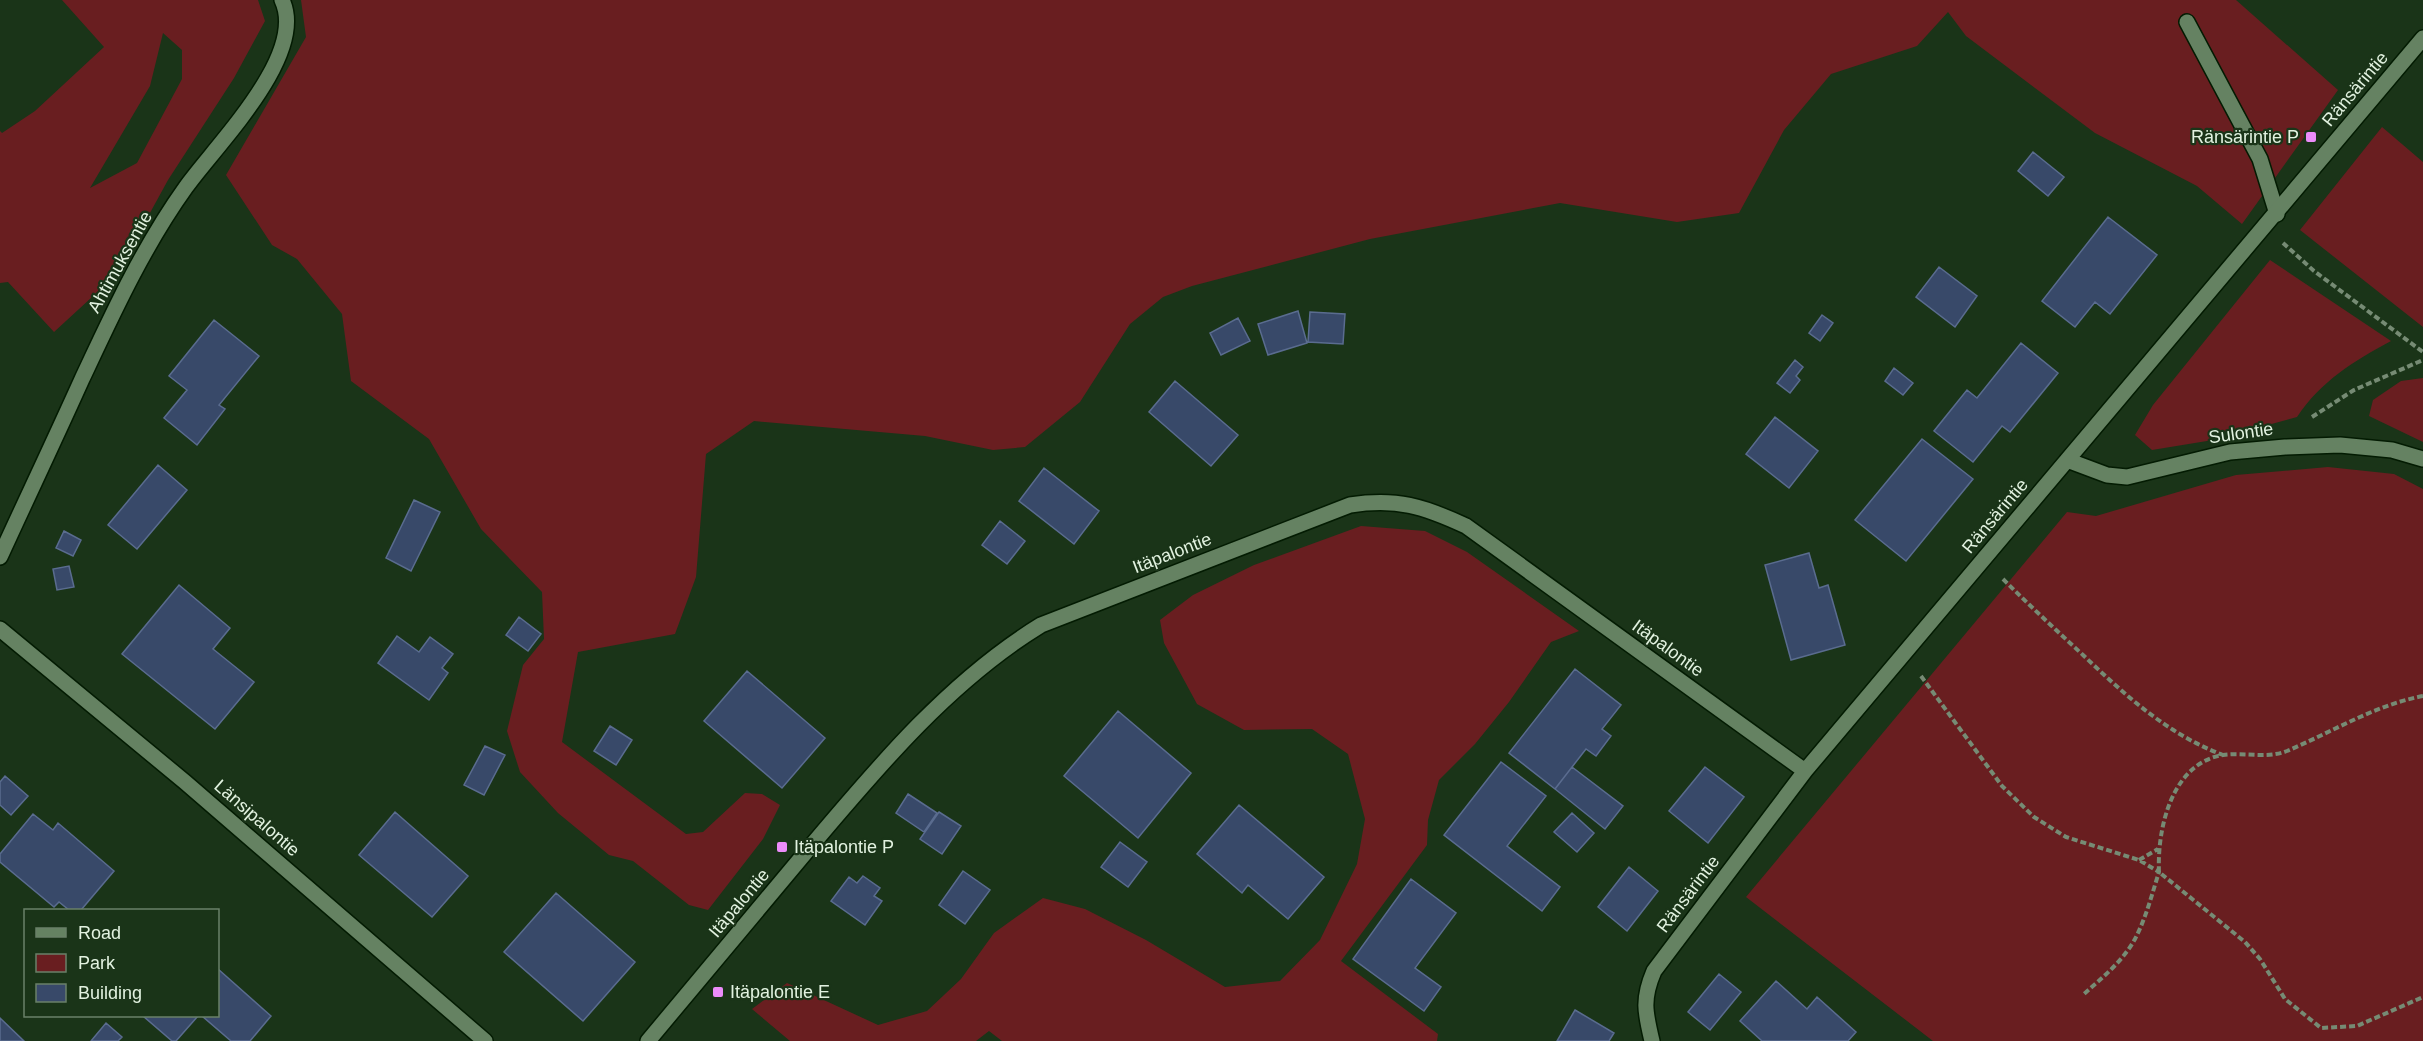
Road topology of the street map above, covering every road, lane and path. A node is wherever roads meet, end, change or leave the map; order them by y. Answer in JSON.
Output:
{"nodes":[{"id":1,"x":282,"y":0,"type":"edge"},
{"id":2,"x":2187,"y":22,"type":"dead end"},
{"id":3,"x":2423,"y":38,"type":"edge"},
{"id":4,"x":2277,"y":214,"type":"junction"},
{"id":5,"x":2423,"y":352,"type":"edge"},
{"id":6,"x":2423,"y":360,"type":"edge"},
{"id":7,"x":2310,"y":419,"type":"dead end"},
{"id":8,"x":2423,"y":459,"type":"edge"},
{"id":9,"x":2067,"y":460,"type":"junction"},
{"id":10,"x":0,"y":557,"type":"edge"},
{"id":11,"x":1983,"y":560,"type":"junction"},
{"id":12,"x":0,"y":629,"type":"edge"},
{"id":13,"x":1904,"y":653,"type":"junction"},
{"id":14,"x":2423,"y":696,"type":"edge"},
{"id":15,"x":2223,"y":755,"type":"junction"},
{"id":16,"x":1804,"y":771,"type":"junction"},
{"id":17,"x":2158,"y":849,"type":"junction"},
{"id":18,"x":2139,"y":860,"type":"junction"},
{"id":19,"x":2159,"y":872,"type":"junction"},
{"id":20,"x":2084,"y":994,"type":"dead end"},
{"id":21,"x":2423,"y":997,"type":"edge"},
{"id":22,"x":485,"y":1041,"type":"edge"},
{"id":23,"x":648,"y":1041,"type":"edge"},
{"id":24,"x":1652,"y":1041,"type":"edge"}],
"edges":[{"from":1,"to":10,"type":"street","name":"Ahtimuksentie"},
{"from":2,"to":4,"type":"street"},
{"from":3,"to":4,"type":"street","name":"Ränsärintie"},
{"from":4,"to":5,"type":"path"},
{"from":4,"to":9,"type":"street","name":"Ränsärintie"},
{"from":6,"to":7,"type":"path"},
{"from":8,"to":9,"type":"street","name":"Sulontie"},
{"from":9,"to":11,"type":"street","name":"Ränsärintie"},
{"from":11,"to":13,"type":"street","name":"Ränsärintie"},
{"from":11,"to":15,"type":"path"},
{"from":12,"to":22,"type":"street","name":"Länsipalontie"},
{"from":13,"to":16,"type":"street","name":"Ränsärintie"},
{"from":13,"to":18,"type":"path"},
{"from":14,"to":15,"type":"path"},
{"from":15,"to":17,"type":"path"},
{"from":16,"to":23,"type":"street","name":"Itäpalontie"},
{"from":16,"to":24,"type":"street","name":"Ränsärintie"},
{"from":17,"to":18,"type":"path"},
{"from":17,"to":19,"type":"path"},
{"from":18,"to":19,"type":"path"},
{"from":19,"to":20,"type":"path"},
{"from":19,"to":21,"type":"path"}]}
